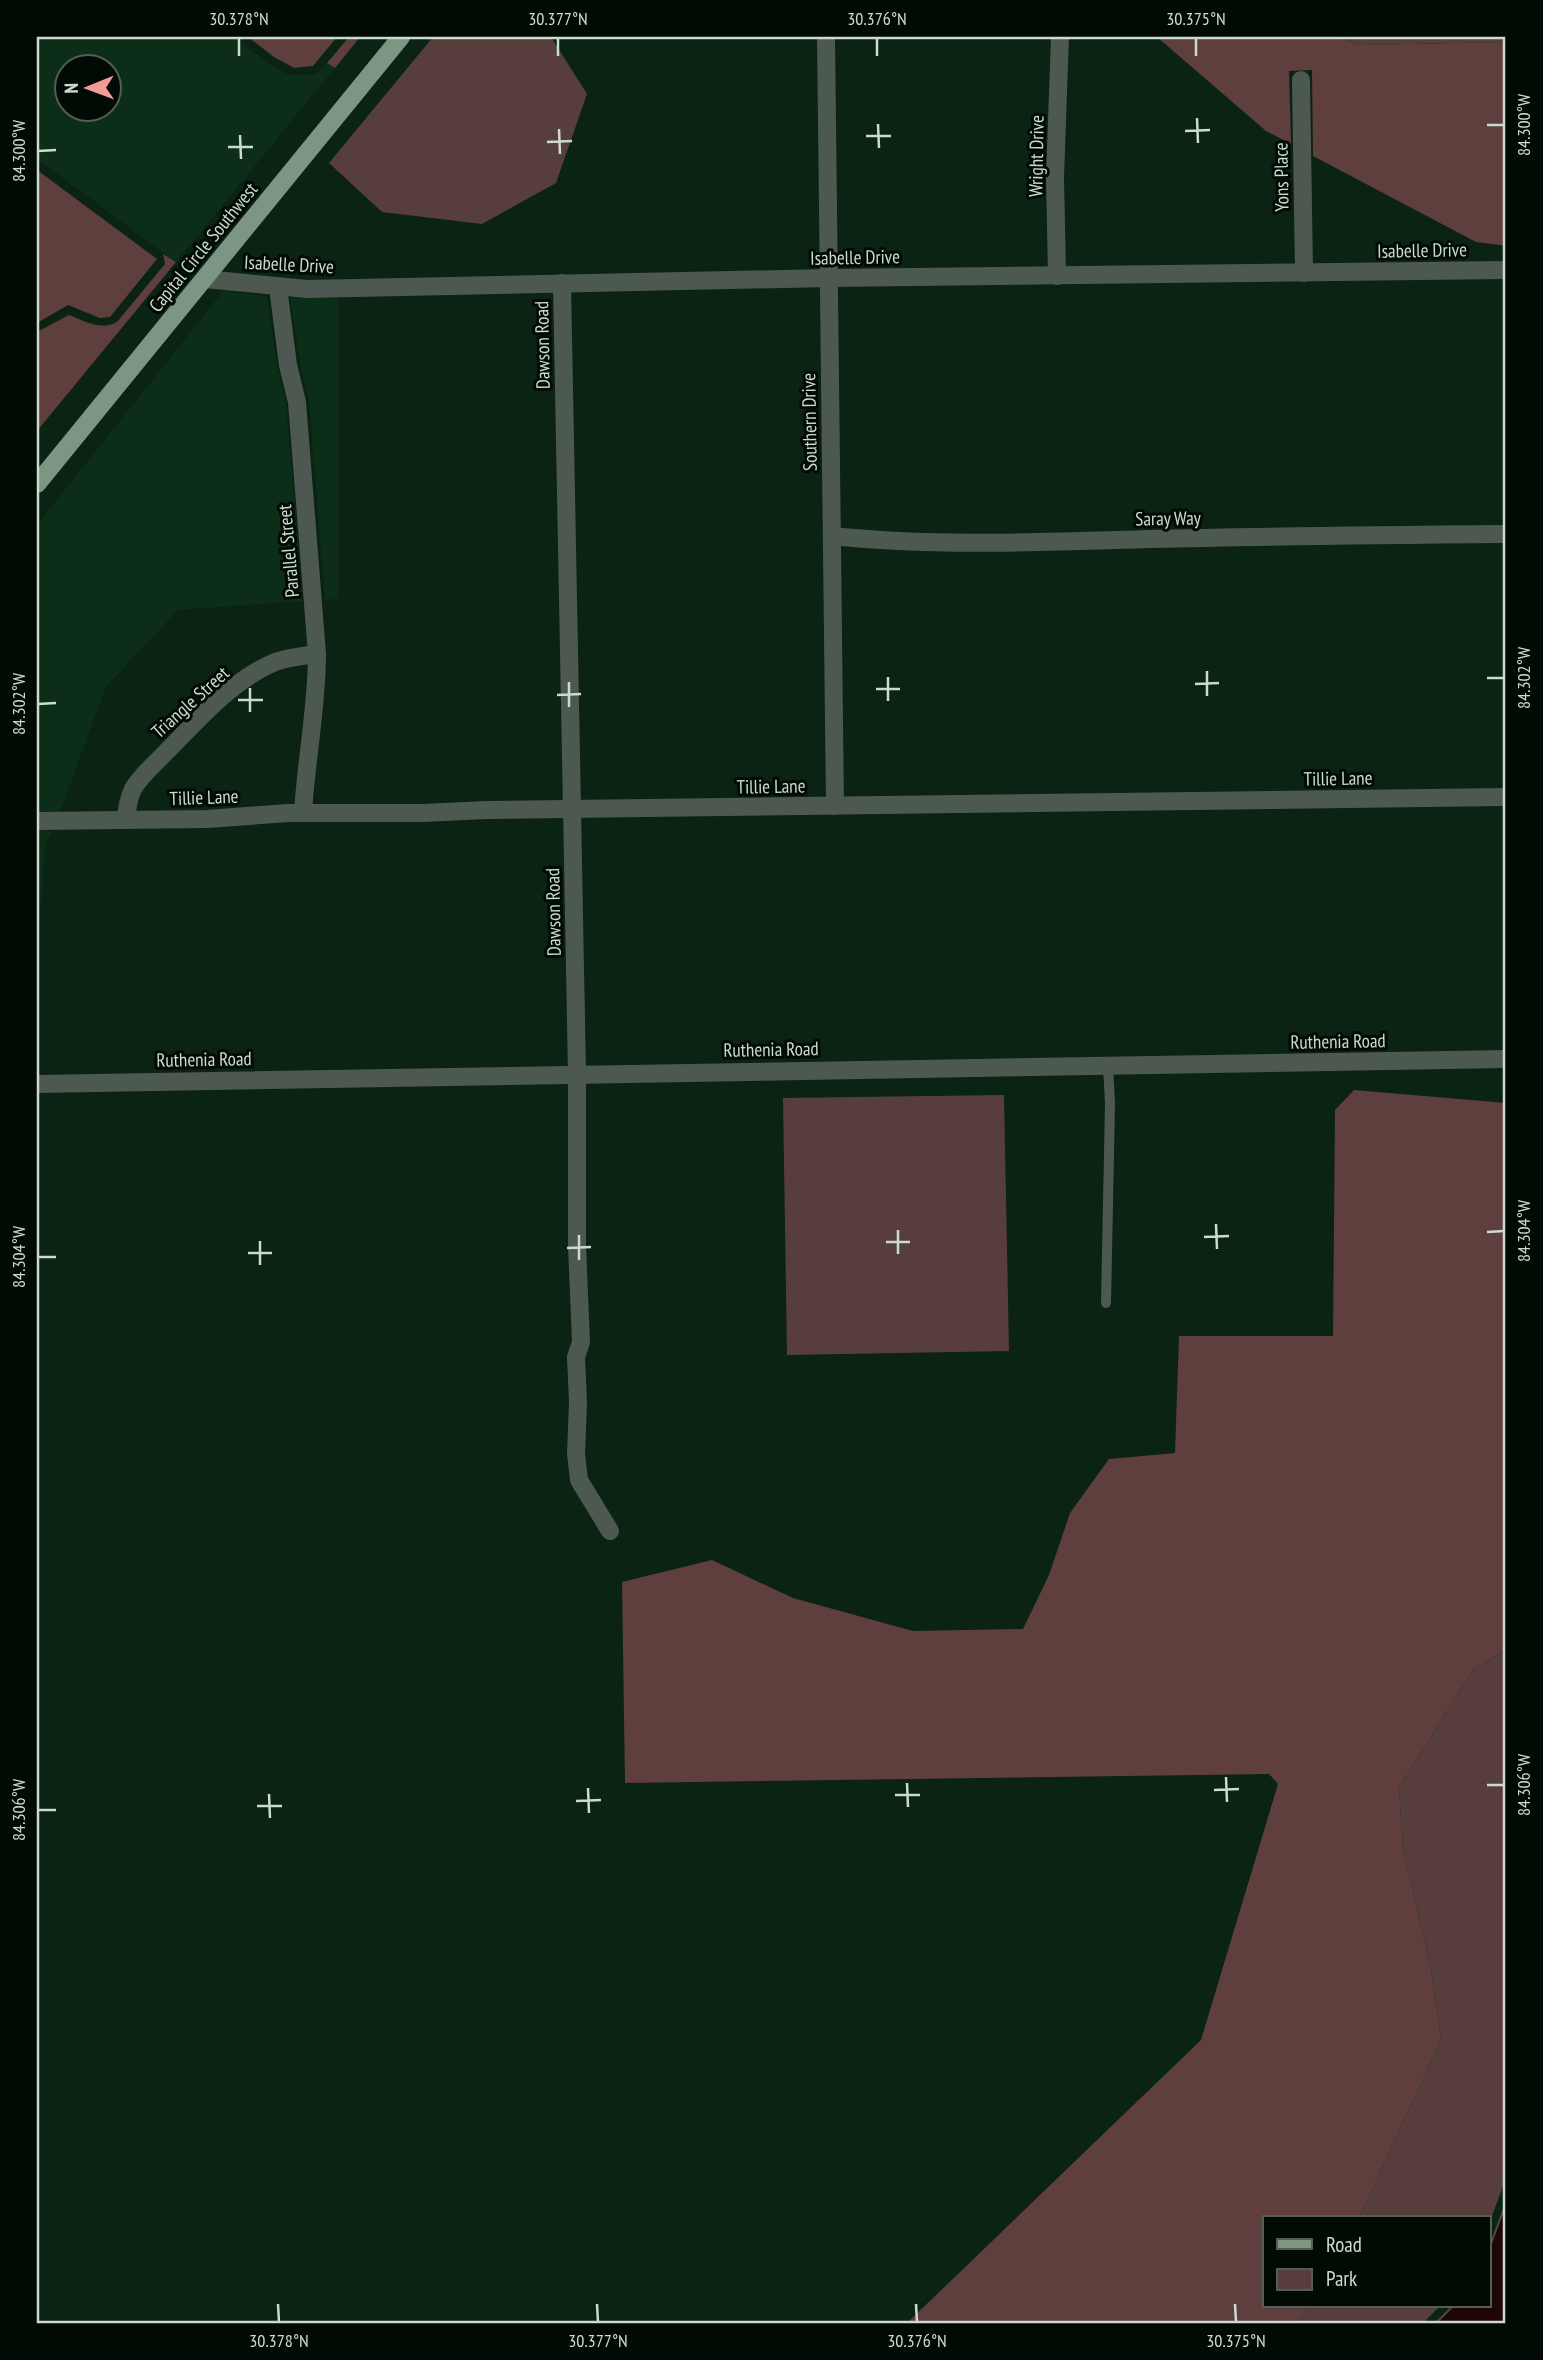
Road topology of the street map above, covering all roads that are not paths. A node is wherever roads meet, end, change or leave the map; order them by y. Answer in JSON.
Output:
{"nodes":[{"id":1,"x":401,"y":37,"type":"edge"},
{"id":2,"x":826,"y":37,"type":"edge"},
{"id":3,"x":1060,"y":37,"type":"edge"},
{"id":4,"x":1301,"y":80,"type":"dead end"},
{"id":5,"x":1506,"y":270,"type":"edge"},
{"id":6,"x":1304,"y":273,"type":"junction"},
{"id":7,"x":1057,"y":276,"type":"junction"},
{"id":8,"x":829,"y":278,"type":"junction"},
{"id":9,"x":205,"y":279,"type":"junction"},
{"id":10,"x":562,"y":283,"type":"junction"},
{"id":11,"x":278,"y":287,"type":"junction"},
{"id":12,"x":37,"y":484,"type":"edge"},
{"id":13,"x":1506,"y":534,"type":"edge"},
{"id":14,"x":832,"y":536,"type":"junction"},
{"id":15,"x":317,"y":654,"type":"junction"},
{"id":16,"x":1506,"y":797,"type":"edge"},
{"id":17,"x":835,"y":806,"type":"junction"},
{"id":18,"x":572,"y":810,"type":"junction"},
{"id":19,"x":303,"y":813,"type":"junction"},
{"id":20,"x":126,"y":820,"type":"junction"},
{"id":21,"x":37,"y":821,"type":"edge"},
{"id":22,"x":1506,"y":1059,"type":"edge"},
{"id":23,"x":1108,"y":1065,"type":"junction"},
{"id":24,"x":577,"y":1073,"type":"junction"},
{"id":25,"x":37,"y":1084,"type":"edge"},
{"id":26,"x":1105,"y":1303,"type":"dead end"},
{"id":27,"x":610,"y":1531,"type":"dead end"}],
"edges":[{"from":1,"to":9,"type":"main road","name":"Capital Circle Southwest"},
{"from":2,"to":8,"type":"street","name":"Southern Drive"},
{"from":3,"to":7,"type":"street","name":"Wright Drive"},
{"from":4,"to":6,"type":"street","name":"Yons Place"},
{"from":5,"to":6,"type":"street","name":"Isabelle Drive"},
{"from":6,"to":7,"type":"street","name":"Isabelle Drive"},
{"from":7,"to":8,"type":"street","name":"Isabelle Drive"},
{"from":8,"to":10,"type":"street","name":"Isabelle Drive"},
{"from":8,"to":14,"type":"street","name":"Southern Drive"},
{"from":9,"to":11,"type":"street","name":"Isabelle Drive"},
{"from":9,"to":12,"type":"main road","name":"Capital Circle Southwest"},
{"from":10,"to":11,"type":"street","name":"Isabelle Drive"},
{"from":10,"to":18,"type":"street","name":"Dawson Road"},
{"from":11,"to":15,"type":"street","name":"Parallel Street"},
{"from":13,"to":14,"type":"street","name":"Saray Way"},
{"from":14,"to":17,"type":"street","name":"Southern Drive"},
{"from":15,"to":19,"type":"street","name":"Parallel Street"},
{"from":15,"to":20,"type":"street","name":"Triangle Street"},
{"from":16,"to":17,"type":"street","name":"Tillie Lane"},
{"from":17,"to":18,"type":"street","name":"Tillie Lane"},
{"from":18,"to":19,"type":"street","name":"Tillie Lane"},
{"from":18,"to":24,"type":"street","name":"Dawson Road"},
{"from":19,"to":20,"type":"street","name":"Tillie Lane"},
{"from":20,"to":21,"type":"street","name":"Tillie Lane"},
{"from":22,"to":23,"type":"street","name":"Ruthenia Road"},
{"from":23,"to":24,"type":"street","name":"Ruthenia Road"},
{"from":23,"to":26,"type":"lane"},
{"from":24,"to":25,"type":"street","name":"Ruthenia Road"},
{"from":24,"to":27,"type":"street","name":"Dawson Road"}]}
